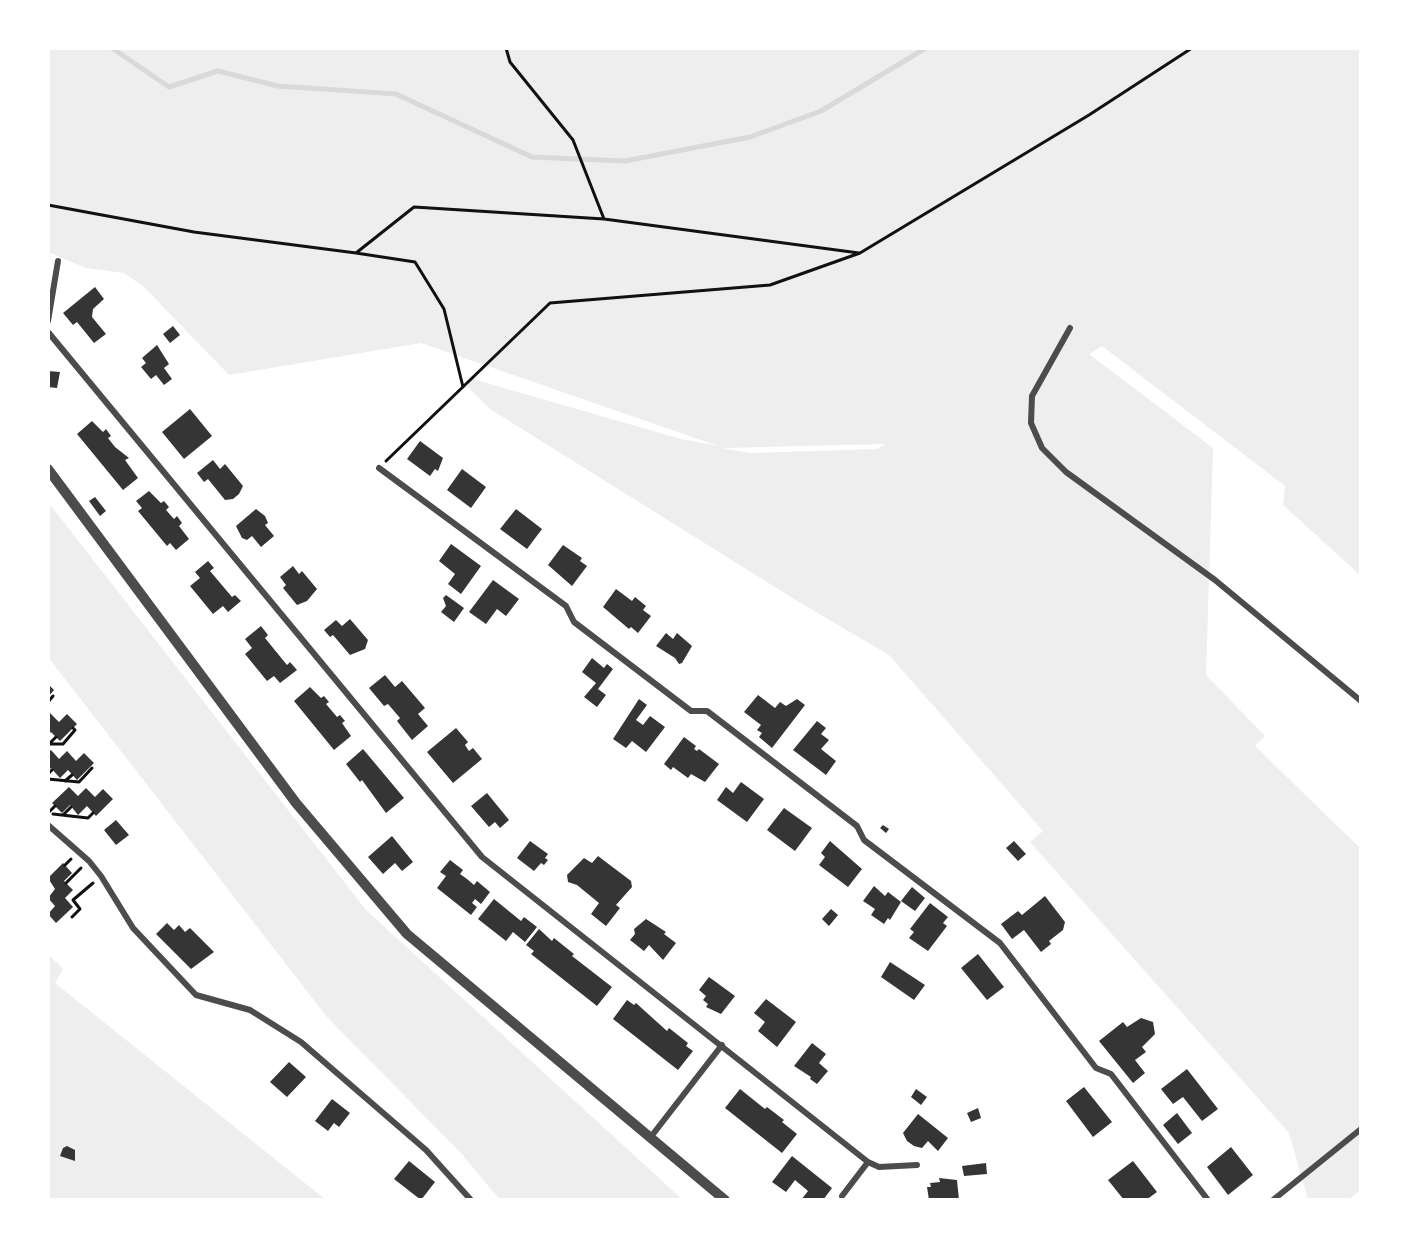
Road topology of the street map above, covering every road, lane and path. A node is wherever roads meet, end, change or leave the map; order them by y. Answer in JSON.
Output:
{"nodes":[{"id":1,"x":506,"y":48,"type":"edge"},
{"id":2,"x":1192,"y":48,"type":"edge"},
{"id":3,"x":48,"y":205,"type":"edge"},
{"id":4,"x":604,"y":219,"type":"junction"},
{"id":5,"x":357,"y":253,"type":"junction"},
{"id":6,"x":860,"y":253,"type":"junction"},
{"id":7,"x":58,"y":261,"type":"dead end"},
{"id":8,"x":48,"y":321,"type":"edge"},
{"id":9,"x":1070,"y":328,"type":"dead end"},
{"id":10,"x":48,"y":332,"type":"edge"},
{"id":11,"x":463,"y":387,"type":"junction"},
{"id":12,"x":379,"y":468,"type":"joint"},
{"id":13,"x":48,"y":469,"type":"edge"},
{"id":14,"x":53,"y":696,"type":"dead end"},
{"id":15,"x":1361,"y":700,"type":"edge"},
{"id":16,"x":48,"y":702,"type":"edge"},
{"id":17,"x":73,"y":728,"type":"dead end"},
{"id":18,"x":56,"y":737,"type":"dead end"},
{"id":19,"x":48,"y":744,"type":"edge"},
{"id":20,"x":92,"y":768,"type":"dead end"},
{"id":21,"x":52,"y":770,"type":"dead end"},
{"id":22,"x":48,"y":774,"type":"edge"},
{"id":23,"x":72,"y":775,"type":"dead end"},
{"id":24,"x":48,"y":779,"type":"edge"},
{"id":25,"x":66,"y":781,"type":"junction"},
{"id":26,"x":55,"y":806,"type":"dead end"},
{"id":27,"x":71,"y":807,"type":"dead end"},
{"id":28,"x":48,"y":813,"type":"edge"},
{"id":29,"x":93,"y":813,"type":"dead end"},
{"id":30,"x":63,"y":815,"type":"junction"},
{"id":31,"x":48,"y":825,"type":"edge"},
{"id":32,"x":89,"y":861,"type":"junction"},
{"id":33,"x":101,"y":876,"type":"junction"},
{"id":34,"x":66,"y":883,"type":"dead end"},
{"id":35,"x":72,"y":917,"type":"dead end"},
{"id":36,"x":722,"y":1045,"type":"junction"},
{"id":37,"x":1361,"y":1129,"type":"edge"},
{"id":38,"x":650,"y":1138,"type":"junction"},
{"id":39,"x":868,"y":1162,"type":"junction"},
{"id":40,"x":917,"y":1165,"type":"dead end"},
{"id":41,"x":842,"y":1196,"type":"dead end"},
{"id":42,"x":471,"y":1200,"type":"edge"},
{"id":43,"x":725,"y":1200,"type":"edge"},
{"id":44,"x":1208,"y":1200,"type":"edge"},
{"id":45,"x":1273,"y":1200,"type":"edge"}],
"edges":[{"from":1,"to":4,"type":"path"},
{"from":2,"to":6,"type":"path"},
{"from":3,"to":5,"type":"path"},
{"from":4,"to":5,"type":"path"},
{"from":4,"to":6,"type":"path"},
{"from":5,"to":11,"type":"path"},
{"from":6,"to":11,"type":"path"},
{"from":7,"to":8,"type":"street"},
{"from":9,"to":15,"type":"street"},
{"from":10,"to":36,"type":"street"},
{"from":11,"to":12,"type":"path"},
{"from":12,"to":44,"type":"street"},
{"from":13,"to":38,"type":"street"},
{"from":14,"to":16,"type":"path"},
{"from":17,"to":19,"type":"path"},
{"from":18,"to":19,"type":"path"},
{"from":20,"to":25,"type":"path"},
{"from":21,"to":22,"type":"path"},
{"from":23,"to":25,"type":"path"},
{"from":24,"to":25,"type":"path"},
{"from":26,"to":28,"type":"path"},
{"from":27,"to":30,"type":"path"},
{"from":28,"to":30,"type":"path"},
{"from":29,"to":30,"type":"path"},
{"from":31,"to":32,"type":"street"},
{"from":32,"to":33,"type":"street"},
{"from":32,"to":34,"type":"path"},
{"from":33,"to":35,"type":"path"},
{"from":33,"to":42,"type":"street"},
{"from":36,"to":38,"type":"street"},
{"from":36,"to":39,"type":"street"},
{"from":37,"to":45,"type":"street"},
{"from":38,"to":43,"type":"street"},
{"from":39,"to":40,"type":"street"},
{"from":39,"to":41,"type":"street"}]}
